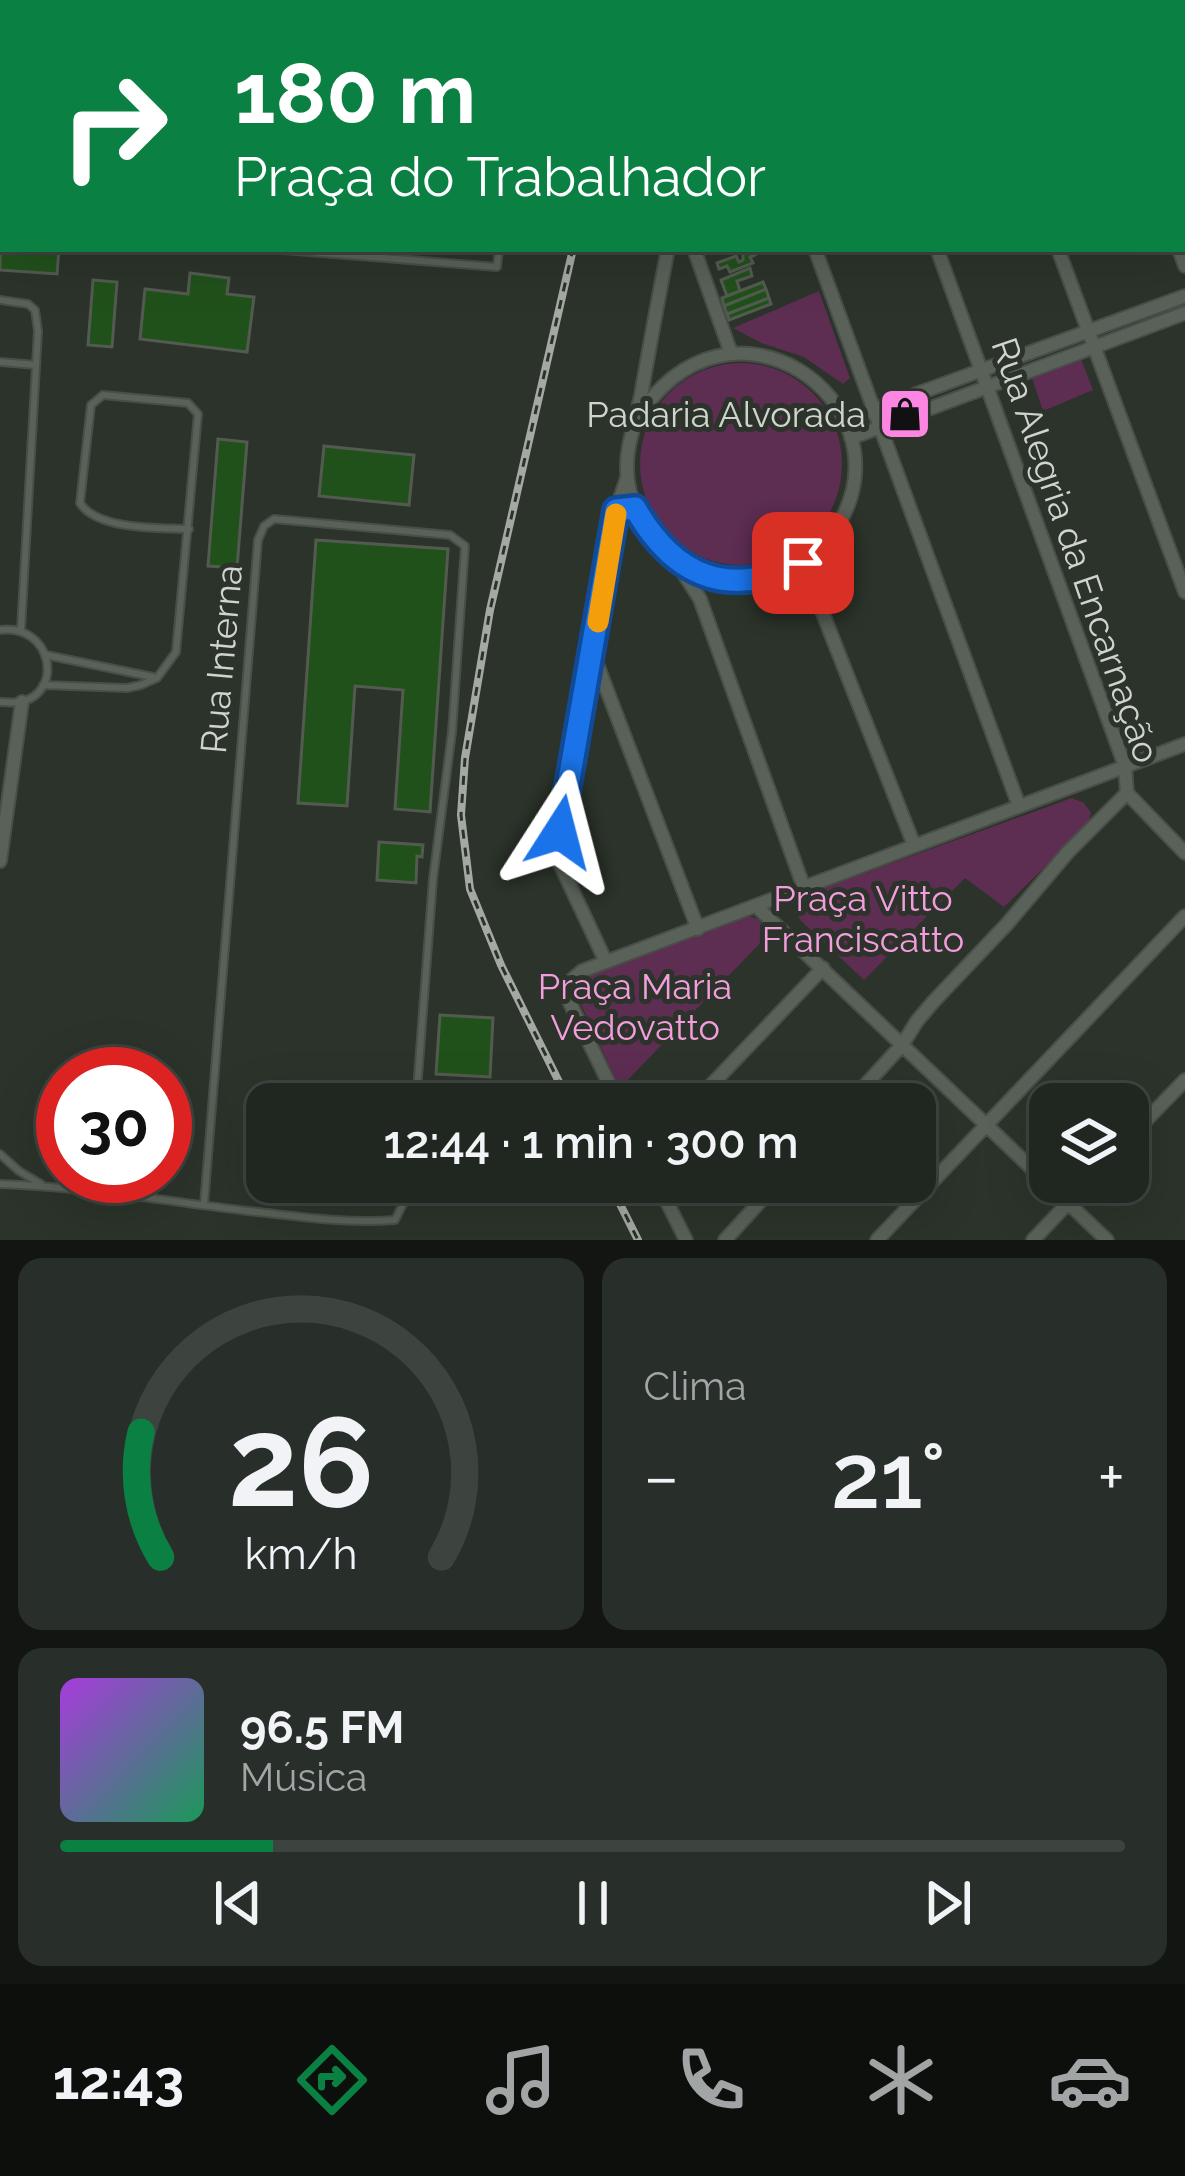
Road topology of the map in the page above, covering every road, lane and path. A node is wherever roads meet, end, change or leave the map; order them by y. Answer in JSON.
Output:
{"nodes":[{"id":1,"x":309,"y":252,"type":"edge"},
{"id":2,"x":499,"y":252,"type":"edge"},
{"id":3,"x":667,"y":252,"type":"edge"},
{"id":4,"x":695,"y":252,"type":"edge"},
{"id":5,"x":816,"y":252,"type":"edge"},
{"id":6,"x":938,"y":252,"type":"edge"},
{"id":7,"x":1059,"y":252,"type":"edge"},
{"id":8,"x":1185,"y":296,"type":"edge"},
{"id":9,"x":0,"y":300,"type":"edge"},
{"id":10,"x":1185,"y":313,"type":"edge"},
{"id":11,"x":1091,"y":338,"type":"junction"},
{"id":12,"x":731,"y":353,"type":"junction"},
{"id":13,"x":0,"y":362,"type":"edge"},
{"id":14,"x":36,"y":365,"type":"junction"},
{"id":15,"x":982,"y":370,"type":"junction"},
{"id":16,"x":988,"y":386,"type":"junction"},
{"id":17,"x":875,"y":409,"type":"junction"},
{"id":18,"x":637,"y":419,"type":"junction"},
{"id":19,"x":844,"y":420,"type":"junction"},
{"id":20,"x":882,"y":426,"type":"junction"},
{"id":21,"x":851,"y":438,"type":"junction"},
{"id":22,"x":627,"y":478,"type":"junction"},
{"id":23,"x":635,"y":508,"type":"junction"},
{"id":24,"x":616,"y":510,"type":"junction"},
{"id":25,"x":188,"y":529,"type":"junction"},
{"id":26,"x":675,"y":560,"type":"junction"},
{"id":27,"x":803,"y":563,"type":"junction"},
{"id":28,"x":727,"y":580,"type":"junction"},
{"id":29,"x":1185,"y":592,"type":"edge"},
{"id":30,"x":700,"y":599,"type":"junction"},
{"id":31,"x":21,"y":629,"type":"junction"},
{"id":32,"x":0,"y":630,"type":"edge"},
{"id":33,"x":593,"y":654,"type":"junction"},
{"id":34,"x":46,"y":656,"type":"junction"},
{"id":35,"x":157,"y":678,"type":"junction"},
{"id":36,"x":43,"y":685,"type":"junction"},
{"id":37,"x":0,"y":702,"type":"edge"},
{"id":38,"x":22,"y":702,"type":"junction"},
{"id":39,"x":1185,"y":744,"type":"edge"},
{"id":40,"x":1125,"y":766,"type":"junction"},
{"id":41,"x":1127,"y":793,"type":"junction"},
{"id":42,"x":1019,"y":806,"type":"junction"},
{"id":43,"x":914,"y":845,"type":"junction"},
{"id":44,"x":1185,"y":853,"type":"edge"},
{"id":45,"x":0,"y":861,"type":"edge"},
{"id":46,"x":804,"y":888,"type":"junction"},
{"id":47,"x":757,"y":908,"type":"junction"},
{"id":48,"x":1185,"y":916,"type":"edge"},
{"id":49,"x":698,"y":929,"type":"junction"},
{"id":50,"x":606,"y":962,"type":"junction"},
{"id":51,"x":823,"y":968,"type":"junction"},
{"id":52,"x":902,"y":1046,"type":"junction"},
{"id":53,"x":1185,"y":1079,"type":"edge"},
{"id":54,"x":418,"y":1083,"type":"edge"},
{"id":55,"x":609,"y":1083,"type":"edge"},
{"id":56,"x":713,"y":1083,"type":"edge"},
{"id":57,"x":868,"y":1083,"type":"edge"},
{"id":58,"x":1149,"y":1117,"type":"edge"},
{"id":59,"x":985,"y":1124,"type":"junction"},
{"id":60,"x":0,"y":1154,"type":"edge"},
{"id":61,"x":1029,"y":1166,"type":"edge"},
{"id":62,"x":36,"y":1181,"type":"edge"},
{"id":63,"x":0,"y":1184,"type":"edge"},
{"id":64,"x":36,"y":1186,"type":"edge"},
{"id":65,"x":187,"y":1203,"type":"edge"},
{"id":66,"x":404,"y":1203,"type":"edge"},
{"id":67,"x":668,"y":1203,"type":"edge"},
{"id":68,"x":759,"y":1203,"type":"edge"},
{"id":69,"x":1067,"y":1203,"type":"joint"},
{"id":70,"x":204,"y":1205,"type":"junction"},
{"id":71,"x":686,"y":1240,"type":"edge"},
{"id":72,"x":725,"y":1240,"type":"edge"},
{"id":73,"x":877,"y":1240,"type":"edge"},
{"id":74,"x":1034,"y":1240,"type":"edge"},
{"id":75,"x":1107,"y":1240,"type":"edge"}],
"edges":[{"from":1,"to":2,"type":"lane"},
{"from":3,"to":18,"type":"street"},
{"from":4,"to":12,"type":"street"},
{"from":5,"to":17,"type":"street"},
{"from":6,"to":15,"type":"street","name":"Rua Alegria da Encarnação"},
{"from":7,"to":11,"type":"street"},
{"from":8,"to":11,"type":"street"},
{"from":9,"to":14,"type":"lane"},
{"from":10,"to":11,"type":"street"},
{"from":11,"to":15,"type":"street"},
{"from":11,"to":16,"type":"street"},
{"from":11,"to":29,"type":"street"},
{"from":12,"to":18,"type":"street"},
{"from":12,"to":19,"type":"street"},
{"from":13,"to":14,"type":"lane"},
{"from":14,"to":31,"type":"lane"},
{"from":15,"to":16,"type":"street","name":"Rua Alegria da Encarnação"},
{"from":15,"to":17,"type":"street"},
{"from":16,"to":20,"type":"street"},
{"from":16,"to":40,"type":"street","name":"Rua Alegria da Encarnação"},
{"from":17,"to":19,"type":"street"},
{"from":17,"to":20,"type":"street"},
{"from":18,"to":22,"type":"street"},
{"from":19,"to":21,"type":"street"},
{"from":20,"to":21,"type":"street"},
{"from":20,"to":42,"type":"street"},
{"from":21,"to":27,"type":"street"},
{"from":22,"to":23,"type":"street"},
{"from":22,"to":24,"type":"street"},
{"from":23,"to":24,"type":"street"},
{"from":23,"to":26,"type":"street"},
{"from":24,"to":33,"type":"street"},
{"from":25,"to":25,"type":"lane"},
{"from":25,"to":35,"type":"lane"},
{"from":26,"to":28,"type":"street"},
{"from":26,"to":30,"type":"street"},
{"from":27,"to":28,"type":"street"},
{"from":27,"to":43,"type":"street"},
{"from":28,"to":30,"type":"street"},
{"from":30,"to":46,"type":"street"},
{"from":31,"to":32,"type":"lane"},
{"from":31,"to":34,"type":"lane"},
{"from":33,"to":49,"type":"street"},
{"from":33,"to":50,"type":"street"},
{"from":34,"to":35,"type":"lane"},
{"from":34,"to":36,"type":"lane"},
{"from":35,"to":36,"type":"lane"},
{"from":36,"to":38,"type":"lane"},
{"from":37,"to":38,"type":"lane"},
{"from":38,"to":45,"type":"street"},
{"from":39,"to":40,"type":"street"},
{"from":40,"to":41,"type":"street","name":"Rua Alegria da Encarnação"},
{"from":40,"to":42,"type":"street"},
{"from":41,"to":44,"type":"street","name":"Rua Alegria da Encarnação"},
{"from":41,"to":52,"type":"street"},
{"from":42,"to":43,"type":"street"},
{"from":43,"to":46,"type":"street"},
{"from":46,"to":47,"type":"street"},
{"from":47,"to":49,"type":"street"},
{"from":47,"to":51,"type":"street"},
{"from":48,"to":59,"type":"street"},
{"from":49,"to":50,"type":"street"},
{"from":50,"to":55,"type":"street"},
{"from":51,"to":52,"type":"street"},
{"from":51,"to":56,"type":"street"},
{"from":52,"to":57,"type":"street"},
{"from":52,"to":59,"type":"street"},
{"from":53,"to":58,"type":"street"},
{"from":54,"to":70,"type":"lane","name":"Rua Interna"},
{"from":59,"to":61,"type":"street"},
{"from":59,"to":73,"type":"street"},
{"from":60,"to":62,"type":"lane"},
{"from":63,"to":64,"type":"lane"},
{"from":65,"to":70,"type":"lane"},
{"from":66,"to":70,"type":"lane"},
{"from":67,"to":71,"type":"street"},
{"from":68,"to":72,"type":"street"},
{"from":69,"to":74,"type":"street"},
{"from":69,"to":75,"type":"street"}]}
